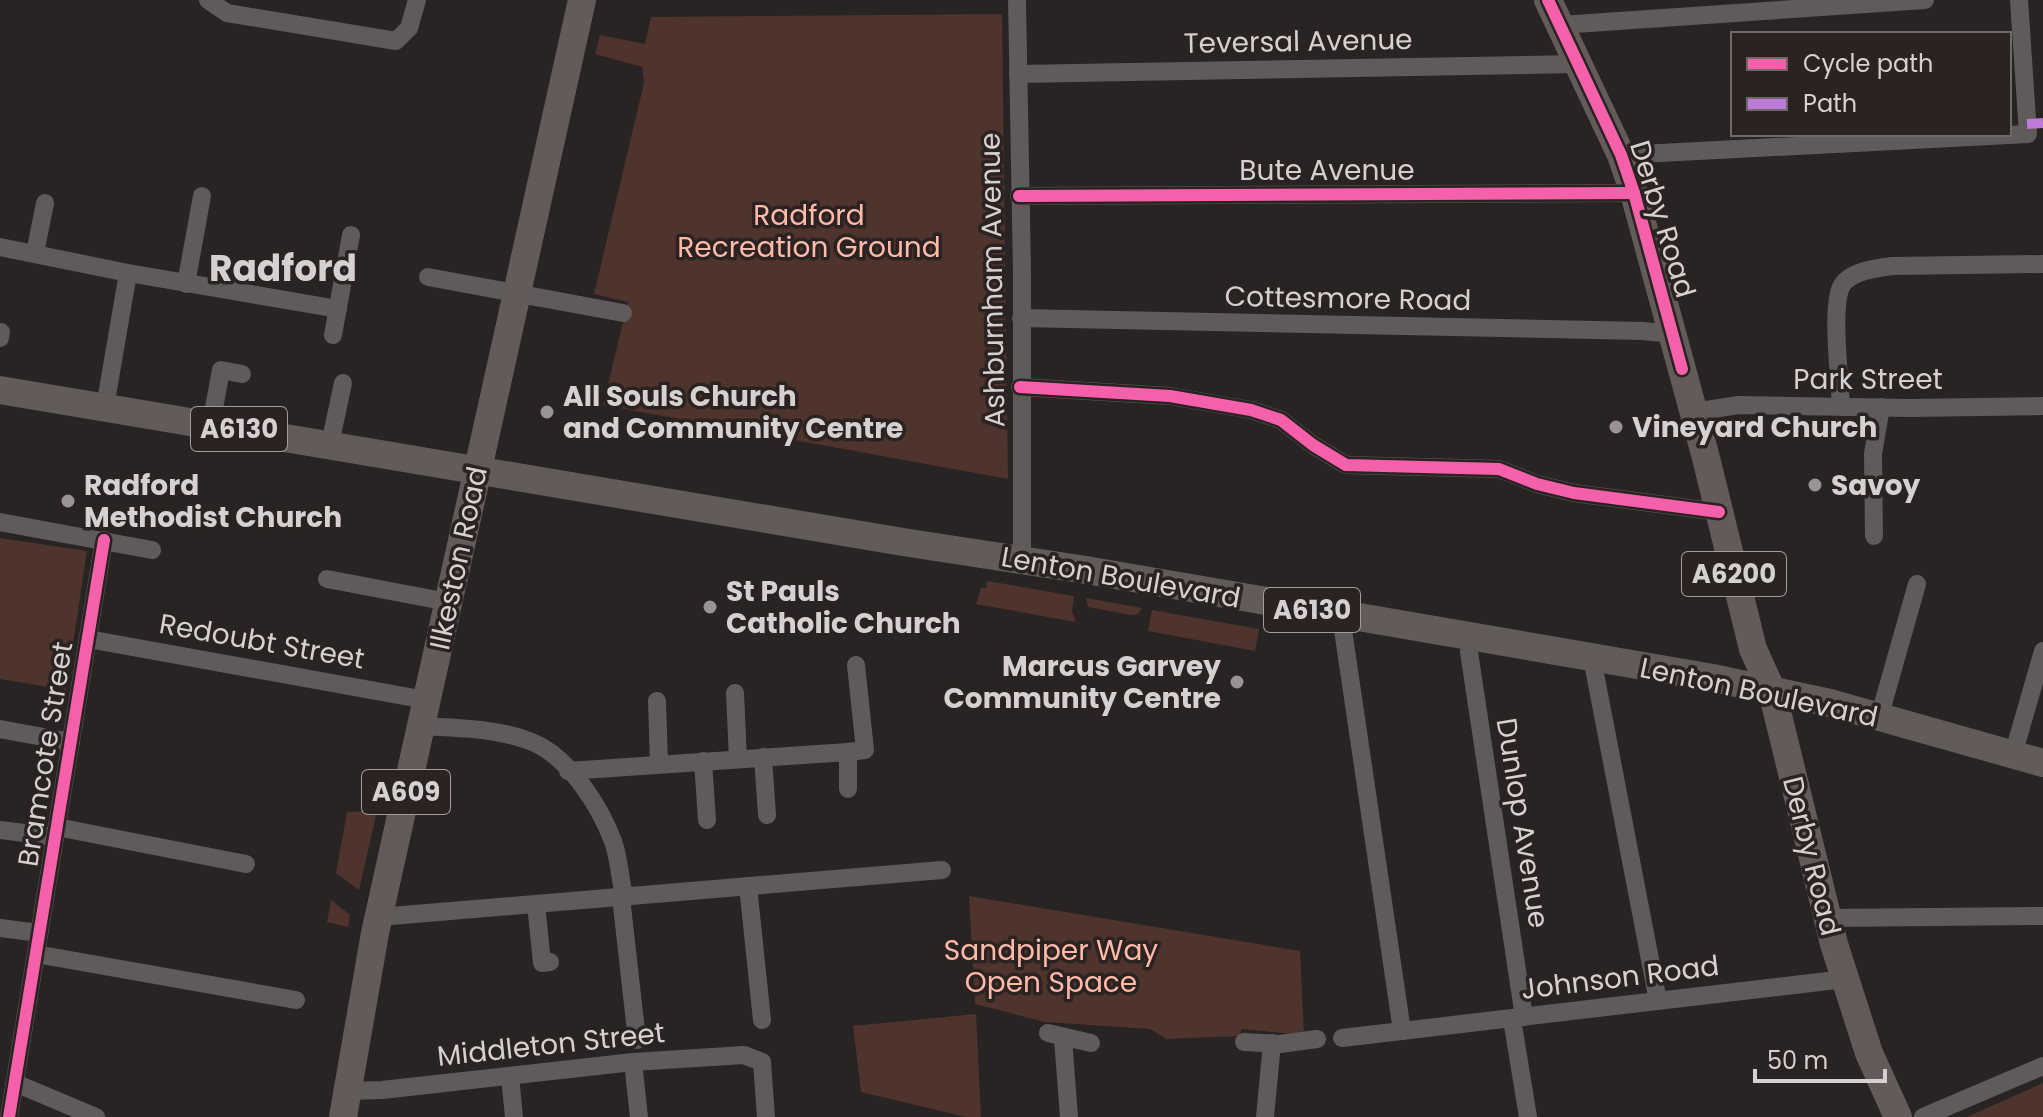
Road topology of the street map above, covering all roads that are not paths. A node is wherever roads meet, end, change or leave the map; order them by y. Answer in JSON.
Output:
{"nodes":[{"id":1,"x":208,"y":0,"type":"edge"},
{"id":2,"x":417,"y":0,"type":"edge"},
{"id":3,"x":582,"y":0,"type":"edge"},
{"id":4,"x":1017,"y":0,"type":"edge"},
{"id":5,"x":1925,"y":0,"type":"edge"},
{"id":6,"x":2019,"y":0,"type":"edge"},
{"id":7,"x":1554,"y":12,"type":"edge"},
{"id":8,"x":1580,"y":64,"type":"junction"},
{"id":9,"x":1018,"y":74,"type":"junction"},
{"id":10,"x":2032,"y":127,"type":"edge"},
{"id":11,"x":2011,"y":128,"type":"edge"},
{"id":12,"x":1900,"y":136,"type":"edge"},
{"id":13,"x":1621,"y":155,"type":"junction"},
{"id":14,"x":1634,"y":193,"type":"junction"},
{"id":15,"x":1019,"y":196,"type":"junction"},
{"id":16,"x":45,"y":203,"type":"dead end"},
{"id":17,"x":195,"y":206,"type":"dead end"},
{"id":18,"x":351,"y":235,"type":"dead end"},
{"id":19,"x":0,"y":247,"type":"edge"},
{"id":20,"x":35,"y":253,"type":"junction"},
{"id":21,"x":2043,"y":264,"type":"edge"},
{"id":22,"x":128,"y":273,"type":"junction"},
{"id":23,"x":428,"y":277,"type":"dead end"},
{"id":24,"x":186,"y":284,"type":"junction"},
{"id":25,"x":517,"y":293,"type":"junction"},
{"id":26,"x":338,"y":309,"type":"junction"},
{"id":27,"x":623,"y":313,"type":"dead end"},
{"id":28,"x":1021,"y":318,"type":"junction"},
{"id":29,"x":1673,"y":334,"type":"junction"},
{"id":30,"x":333,"y":335,"type":"dead end"},
{"id":31,"x":242,"y":374,"type":"dead end"},
{"id":32,"x":343,"y":383,"type":"dead end"},
{"id":33,"x":1020,"y":387,"type":"junction"},
{"id":34,"x":0,"y":390,"type":"edge"},
{"id":35,"x":2043,"y":406,"type":"edge"},
{"id":36,"x":105,"y":407,"type":"junction"},
{"id":37,"x":1841,"y":407,"type":"junction"},
{"id":38,"x":1881,"y":407,"type":"junction"},
{"id":39,"x":1693,"y":412,"type":"junction"},
{"id":40,"x":211,"y":424,"type":"junction"},
{"id":41,"x":330,"y":444,"type":"junction"},
{"id":42,"x":477,"y":469,"type":"junction"},
{"id":43,"x":1719,"y":512,"type":"junction"},
{"id":44,"x":0,"y":522,"type":"edge"},
{"id":45,"x":1874,"y":536,"type":"dead end"},
{"id":46,"x":104,"y":540,"type":"junction"},
{"id":47,"x":152,"y":550,"type":"dead end"},
{"id":48,"x":1022,"y":559,"type":"junction"},
{"id":49,"x":327,"y":579,"type":"dead end"},
{"id":50,"x":1917,"y":584,"type":"dead end"},
{"id":51,"x":448,"y":602,"type":"junction"},
{"id":52,"x":1345,"y":615,"type":"junction"},
{"id":53,"x":1472,"y":637,"type":"junction"},
{"id":54,"x":88,"y":639,"type":"junction"},
{"id":55,"x":2043,"y":651,"type":"edge"},
{"id":56,"x":1592,"y":658,"type":"junction"},
{"id":57,"x":856,"y":665,"type":"dead end"},
{"id":58,"x":1772,"y":691,"type":"junction"},
{"id":59,"x":735,"y":693,"type":"dead end"},
{"id":60,"x":657,"y":701,"type":"dead end"},
{"id":61,"x":424,"y":713,"type":"junction"},
{"id":62,"x":1879,"y":718,"type":"junction"},
{"id":63,"x":0,"y":729,"type":"edge"},
{"id":64,"x":71,"y":742,"type":"junction"},
{"id":65,"x":848,"y":752,"type":"junction"},
{"id":66,"x":2013,"y":755,"type":"junction"},
{"id":67,"x":763,"y":757,"type":"junction"},
{"id":68,"x":738,"y":759,"type":"junction"},
{"id":69,"x":703,"y":761,"type":"junction"},
{"id":70,"x":2043,"y":763,"type":"edge"},
{"id":71,"x":659,"y":764,"type":"junction"},
{"id":72,"x":568,"y":771,"type":"junction"},
{"id":73,"x":848,"y":789,"type":"dead end"},
{"id":74,"x":767,"y":815,"type":"dead end"},
{"id":75,"x":707,"y":820,"type":"dead end"},
{"id":76,"x":0,"y":830,"type":"edge"},
{"id":77,"x":56,"y":832,"type":"junction"},
{"id":78,"x":246,"y":864,"type":"dead end"},
{"id":79,"x":942,"y":870,"type":"dead end"},
{"id":80,"x":748,"y":886,"type":"junction"},
{"id":81,"x":622,"y":896,"type":"junction"},
{"id":82,"x":536,"y":904,"type":"junction"},
{"id":83,"x":2043,"y":916,"type":"edge"},
{"id":84,"x":379,"y":917,"type":"junction"},
{"id":85,"x":1828,"y":918,"type":"junction"},
{"id":86,"x":0,"y":928,"type":"edge"},
{"id":87,"x":39,"y":933,"type":"junction"},
{"id":88,"x":36,"y":954,"type":"junction"},
{"id":89,"x":546,"y":963,"type":"dead end"},
{"id":90,"x":1845,"y":979,"type":"junction"},
{"id":91,"x":1658,"y":1001,"type":"junction"},
{"id":92,"x":1518,"y":1018,"type":"junction"},
{"id":93,"x":294,"y":1020,"type":"dead end"},
{"id":94,"x":762,"y":1020,"type":"dead end"},
{"id":95,"x":1402,"y":1031,"type":"junction"},
{"id":96,"x":1342,"y":1038,"type":"dead end"},
{"id":97,"x":1317,"y":1039,"type":"dead end"},
{"id":98,"x":637,"y":1040,"type":"dead end"},
{"id":99,"x":1244,"y":1042,"type":"dead end"},
{"id":100,"x":1091,"y":1043,"type":"dead end"},
{"id":101,"x":1272,"y":1043,"type":"junction"},
{"id":102,"x":0,"y":1057,"type":"edge"},
{"id":103,"x":633,"y":1062,"type":"junction"},
{"id":104,"x":18,"y":1064,"type":"junction"},
{"id":105,"x":2043,"y":1066,"type":"edge"},
{"id":106,"x":510,"y":1076,"type":"junction"},
{"id":107,"x":15,"y":1083,"type":"junction"},
{"id":108,"x":344,"y":1104,"type":"edge"},
{"id":109,"x":9,"y":1117,"type":"edge"},
{"id":110,"x":96,"y":1117,"type":"edge"},
{"id":111,"x":514,"y":1117,"type":"edge"},
{"id":112,"x":639,"y":1117,"type":"edge"},
{"id":113,"x":766,"y":1117,"type":"edge"},
{"id":114,"x":1069,"y":1117,"type":"edge"},
{"id":115,"x":1265,"y":1117,"type":"edge"},
{"id":116,"x":1528,"y":1117,"type":"edge"},
{"id":117,"x":1898,"y":1117,"type":"edge"},
{"id":118,"x":1923,"y":1117,"type":"edge"}],
"edges":[{"from":1,"to":2,"type":"street"},
{"from":3,"to":25,"type":"main road","name":"Ilkeston Road","number":"A609"},
{"from":4,"to":9,"type":"street","name":"Ashburnham Avenue"},
{"from":5,"to":7,"type":"street"},
{"from":6,"to":10,"type":"street"},
{"from":7,"to":8,"type":"main road","name":"Derby Road","number":"A6200"},
{"from":8,"to":9,"type":"street","name":"Teversal Avenue"},
{"from":8,"to":13,"type":"main road","name":"Derby Road","number":"A6200"},
{"from":9,"to":15,"type":"street","name":"Ashburnham Avenue"},
{"from":10,"to":11,"type":"street"},
{"from":12,"to":13,"type":"street"},
{"from":13,"to":14,"type":"main road","name":"Derby Road","number":"A6200"},
{"from":14,"to":15,"type":"street","name":"Bute Avenue"},
{"from":14,"to":29,"type":"main road","name":"Derby Road","number":"A6200"},
{"from":15,"to":28,"type":"street","name":"Ashburnham Avenue"},
{"from":16,"to":20,"type":"street"},
{"from":17,"to":24,"type":"street"},
{"from":18,"to":26,"type":"street"},
{"from":19,"to":20,"type":"street"},
{"from":20,"to":22,"type":"street"},
{"from":21,"to":37,"type":"street"},
{"from":22,"to":24,"type":"street"},
{"from":22,"to":36,"type":"street"},
{"from":23,"to":25,"type":"street"},
{"from":24,"to":26,"type":"street"},
{"from":25,"to":27,"type":"street"},
{"from":25,"to":42,"type":"main road","name":"Ilkeston Road","number":"A609"},
{"from":26,"to":30,"type":"street"},
{"from":28,"to":29,"type":"street","name":"Cottesmore Road"},
{"from":28,"to":33,"type":"street","name":"Ashburnham Avenue"},
{"from":29,"to":39,"type":"main road","name":"Derby Road","number":"A6200"},
{"from":31,"to":40,"type":"street"},
{"from":32,"to":41,"type":"street"},
{"from":33,"to":43,"type":"street"},
{"from":33,"to":48,"type":"street","name":"Ashburnham Avenue"},
{"from":34,"to":36,"type":"main road","number":"A6130"},
{"from":35,"to":38,"type":"street","name":"Park Street"},
{"from":36,"to":40,"type":"main road","number":"A6130"},
{"from":37,"to":38,"type":"street","name":"Park Street"},
{"from":37,"to":39,"type":"street","name":"Park Street"},
{"from":38,"to":45,"type":"street"},
{"from":39,"to":43,"type":"main road","name":"Derby Road","number":"A6200"},
{"from":40,"to":41,"type":"main road","number":"A6130"},
{"from":41,"to":42,"type":"main road","number":"A6130"},
{"from":42,"to":48,"type":"main road","name":"Lenton Boulevard","number":"A6130"},
{"from":42,"to":51,"type":"main road","name":"Ilkeston Road","number":"A609"},
{"from":43,"to":58,"type":"main road","name":"Derby Road","number":"A6200"},
{"from":44,"to":46,"type":"street"},
{"from":46,"to":47,"type":"street"},
{"from":46,"to":54,"type":"street","name":"Bramcote Street"},
{"from":48,"to":52,"type":"main road","name":"Lenton Boulevard","number":"A6130"},
{"from":49,"to":51,"type":"street"},
{"from":50,"to":62,"type":"street"},
{"from":51,"to":61,"type":"main road","name":"Ilkeston Road","number":"A609"},
{"from":52,"to":53,"type":"main road","name":"Lenton Boulevard","number":"A6130"},
{"from":52,"to":95,"type":"street"},
{"from":53,"to":56,"type":"main road","name":"Lenton Boulevard","number":"A6130"},
{"from":53,"to":92,"type":"street","name":"Dunlop Avenue"},
{"from":54,"to":61,"type":"street","name":"Redoubt Street"},
{"from":54,"to":64,"type":"street","name":"Bramcote Street"},
{"from":55,"to":66,"type":"street"},
{"from":56,"to":58,"type":"main road","name":"Lenton Boulevard","number":"A6130"},
{"from":56,"to":91,"type":"street"},
{"from":57,"to":65,"type":"street"},
{"from":58,"to":62,"type":"main road","name":"Lenton Boulevard","number":"A6130"},
{"from":58,"to":85,"type":"main road","name":"Derby Road","number":"A6200"},
{"from":59,"to":68,"type":"street"},
{"from":60,"to":71,"type":"street"},
{"from":61,"to":72,"type":"street","name":"Redoubt Street"},
{"from":61,"to":84,"type":"main road","name":"Ilkeston Road","number":"A609"},
{"from":62,"to":66,"type":"main road","name":"Lenton Boulevard","number":"A6130"},
{"from":63,"to":64,"type":"street"},
{"from":64,"to":77,"type":"street","name":"Bramcote Street"},
{"from":65,"to":67,"type":"street"},
{"from":65,"to":73,"type":"street"},
{"from":66,"to":70,"type":"main road","name":"Lenton Boulevard","number":"A6130"},
{"from":67,"to":68,"type":"street"},
{"from":67,"to":74,"type":"street"},
{"from":68,"to":69,"type":"street"},
{"from":69,"to":71,"type":"street"},
{"from":69,"to":75,"type":"street"},
{"from":71,"to":72,"type":"street"},
{"from":72,"to":81,"type":"street","name":"Redoubt Street"},
{"from":76,"to":77,"type":"street"},
{"from":77,"to":78,"type":"street"},
{"from":77,"to":87,"type":"street","name":"Bramcote Street"},
{"from":79,"to":80,"type":"street"},
{"from":80,"to":81,"type":"street"},
{"from":80,"to":94,"type":"street"},
{"from":81,"to":82,"type":"street"},
{"from":81,"to":98,"type":"street","name":"Redoubt Street"},
{"from":82,"to":84,"type":"street"},
{"from":82,"to":89,"type":"street"},
{"from":83,"to":85,"type":"street"},
{"from":84,"to":108,"type":"main road","name":"Ilkeston Road","number":"A609"},
{"from":85,"to":90,"type":"main road","name":"Derby Road","number":"A6200"},
{"from":86,"to":87,"type":"street"},
{"from":87,"to":88,"type":"street","name":"Bramcote Street"},
{"from":88,"to":93,"type":"street"},
{"from":88,"to":104,"type":"street","name":"Bramcote Street"},
{"from":90,"to":91,"type":"street","name":"Johnson Road"},
{"from":90,"to":117,"type":"main road","name":"Derby Road","number":"A6200"},
{"from":91,"to":92,"type":"street","name":"Johnson Road"},
{"from":92,"to":95,"type":"street","name":"Johnson Road"},
{"from":92,"to":116,"type":"street","name":"Dunlop Avenue"},
{"from":95,"to":96,"type":"street","name":"Johnson Road"},
{"from":97,"to":101,"type":"street"},
{"from":99,"to":101,"type":"street"},
{"from":100,"to":114,"type":"street"},
{"from":101,"to":115,"type":"street"},
{"from":102,"to":104,"type":"street"},
{"from":103,"to":106,"type":"street","name":"Middleton Street"},
{"from":103,"to":112,"type":"street"},
{"from":103,"to":113,"type":"street","name":"Middleton Street"},
{"from":104,"to":107,"type":"street","name":"Bramcote Street"},
{"from":105,"to":118,"type":"street"},
{"from":106,"to":108,"type":"street","name":"Middleton Street"},
{"from":106,"to":111,"type":"street"},
{"from":107,"to":109,"type":"street","name":"Bramcote Street"},
{"from":107,"to":110,"type":"street"}]}
